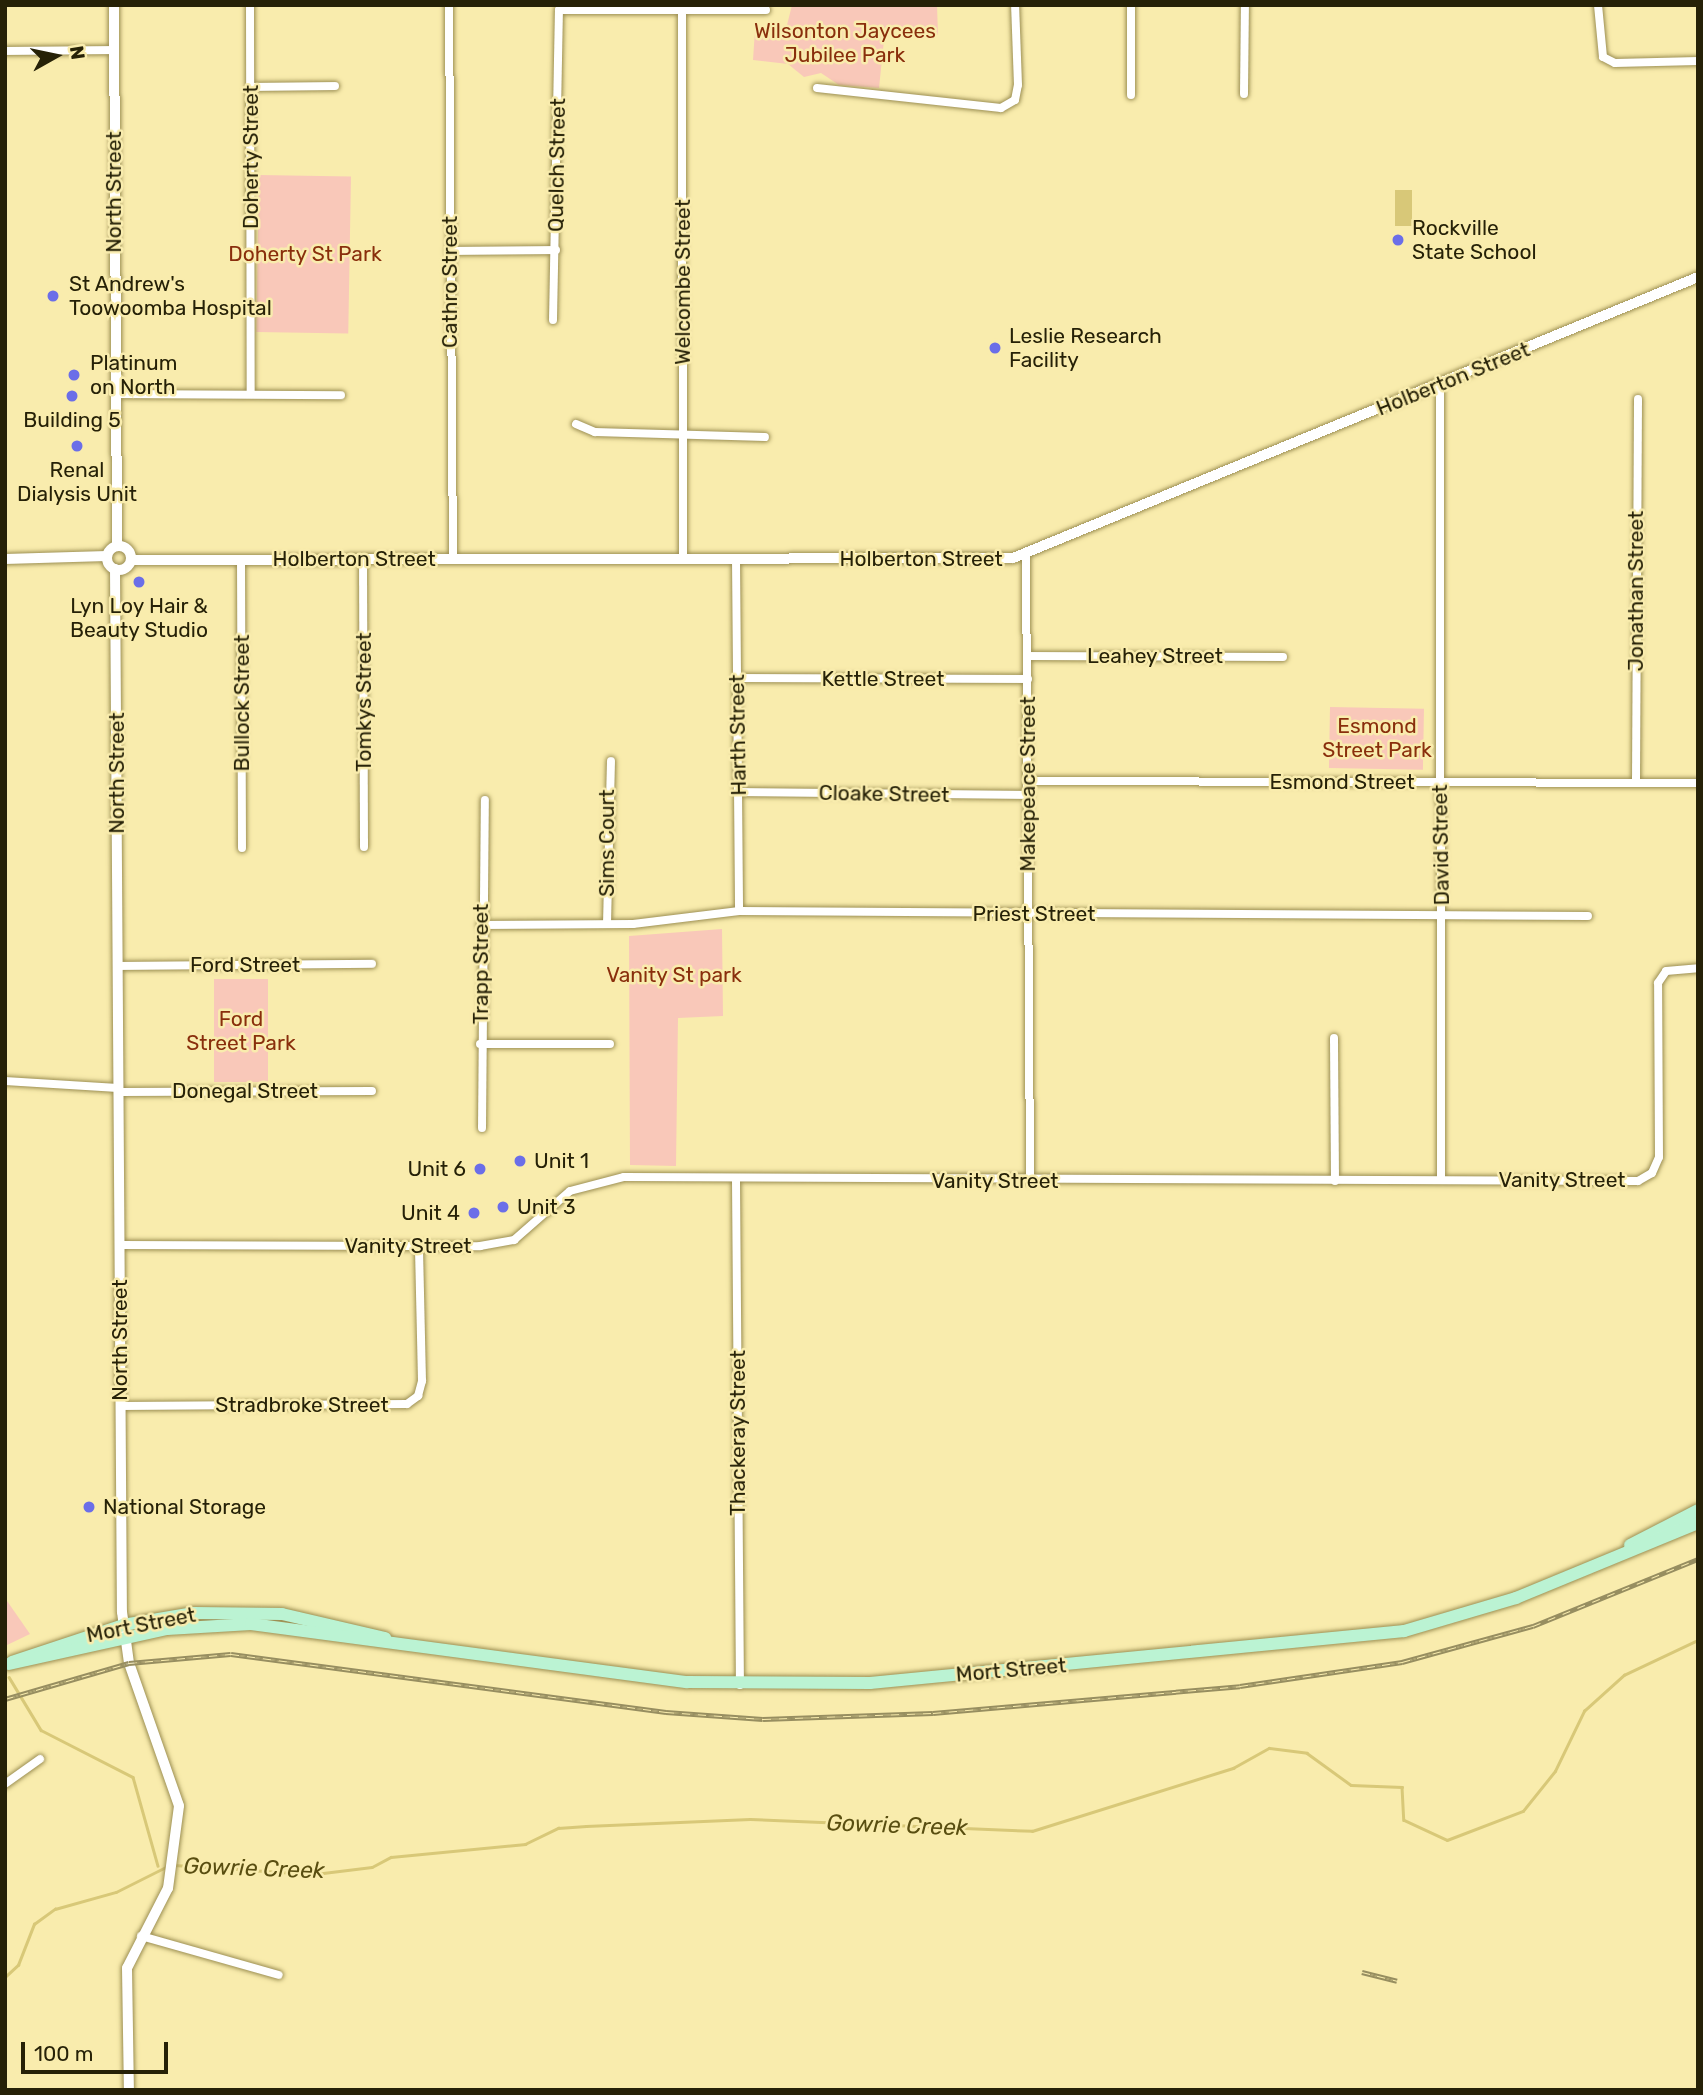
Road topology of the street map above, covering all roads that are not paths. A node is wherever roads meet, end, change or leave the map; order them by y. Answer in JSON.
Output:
{"nodes":[{"id":1,"x":114,"y":5,"type":"edge"},
{"id":2,"x":250,"y":5,"type":"edge"},
{"id":3,"x":449,"y":5,"type":"edge"},
{"id":4,"x":1015,"y":5,"type":"edge"},
{"id":5,"x":1131,"y":5,"type":"edge"},
{"id":6,"x":1244,"y":5,"type":"edge"},
{"id":7,"x":1598,"y":5,"type":"edge"},
{"id":8,"x":682,"y":8,"type":"edge"},
{"id":9,"x":766,"y":10,"type":"dead end"},
{"id":10,"x":115,"y":50,"type":"junction"},
{"id":11,"x":5,"y":51,"type":"edge"},
{"id":12,"x":1698,"y":61,"type":"edge"},
{"id":13,"x":335,"y":86,"type":"dead end"},
{"id":14,"x":251,"y":87,"type":"junction"},
{"id":15,"x":817,"y":88,"type":"dead end"},
{"id":16,"x":1244,"y":94,"type":"dead end"},
{"id":17,"x":1131,"y":95,"type":"dead end"},
{"id":18,"x":556,"y":250,"type":"junction"},
{"id":19,"x":450,"y":251,"type":"junction"},
{"id":20,"x":1698,"y":277,"type":"edge"},
{"id":21,"x":553,"y":320,"type":"dead end"},
{"id":22,"x":1440,"y":384,"type":"junction"},
{"id":23,"x":251,"y":392,"type":"junction"},
{"id":24,"x":115,"y":394,"type":"junction"},
{"id":25,"x":341,"y":395,"type":"dead end"},
{"id":26,"x":1639,"y":399,"type":"dead end"},
{"id":27,"x":576,"y":424,"type":"dead end"},
{"id":28,"x":683,"y":432,"type":"junction"},
{"id":29,"x":765,"y":437,"type":"dead end"},
{"id":30,"x":117,"y":546,"type":"junction"},
{"id":31,"x":1026,"y":555,"type":"junction"},
{"id":32,"x":107,"y":556,"type":"junction"},
{"id":33,"x":363,"y":558,"type":"junction"},
{"id":34,"x":453,"y":558,"type":"junction"},
{"id":35,"x":5,"y":559,"type":"edge"},
{"id":36,"x":240,"y":559,"type":"junction"},
{"id":37,"x":682,"y":559,"type":"junction"},
{"id":38,"x":736,"y":559,"type":"junction"},
{"id":39,"x":131,"y":560,"type":"junction"},
{"id":40,"x":115,"y":569,"type":"junction"},
{"id":41,"x":1028,"y":656,"type":"junction"},
{"id":42,"x":1283,"y":657,"type":"dead end"},
{"id":43,"x":738,"y":678,"type":"junction"},
{"id":44,"x":1028,"y":680,"type":"junction"},
{"id":45,"x":611,"y":761,"type":"dead end"},
{"id":46,"x":1029,"y":781,"type":"junction"},
{"id":47,"x":1440,"y":782,"type":"junction"},
{"id":48,"x":1636,"y":782,"type":"junction"},
{"id":49,"x":1698,"y":783,"type":"edge"},
{"id":50,"x":739,"y":792,"type":"junction"},
{"id":51,"x":1029,"y":795,"type":"junction"},
{"id":52,"x":485,"y":800,"type":"dead end"},
{"id":53,"x":364,"y":846,"type":"dead end"},
{"id":54,"x":242,"y":848,"type":"dead end"},
{"id":55,"x":739,"y":911,"type":"junction"},
{"id":56,"x":1029,"y":914,"type":"junction"},
{"id":57,"x":1442,"y":914,"type":"junction"},
{"id":58,"x":1588,"y":916,"type":"dead end"},
{"id":59,"x":607,"y":924,"type":"junction"},
{"id":60,"x":481,"y":925,"type":"junction"},
{"id":61,"x":372,"y":964,"type":"dead end"},
{"id":62,"x":118,"y":966,"type":"junction"},
{"id":63,"x":1698,"y":968,"type":"edge"},
{"id":64,"x":1334,"y":1038,"type":"dead end"},
{"id":65,"x":480,"y":1044,"type":"junction"},
{"id":66,"x":610,"y":1044,"type":"dead end"},
{"id":67,"x":5,"y":1081,"type":"edge"},
{"id":68,"x":118,"y":1090,"type":"junction"},
{"id":69,"x":372,"y":1091,"type":"dead end"},
{"id":70,"x":482,"y":1128,"type":"dead end"},
{"id":71,"x":1441,"y":1180,"type":"junction"},
{"id":72,"x":736,"y":1181,"type":"junction"},
{"id":73,"x":1030,"y":1181,"type":"junction"},
{"id":74,"x":1335,"y":1181,"type":"junction"},
{"id":75,"x":120,"y":1245,"type":"junction"},
{"id":76,"x":419,"y":1251,"type":"junction"},
{"id":77,"x":120,"y":1406,"type":"junction"},
{"id":78,"x":1698,"y":1510,"type":"edge"},
{"id":79,"x":1698,"y":1523,"type":"edge"},
{"id":80,"x":1609,"y":1559,"type":"junction"},
{"id":81,"x":124,"y":1631,"type":"junction"},
{"id":82,"x":7,"y":1665,"type":"edge"},
{"id":83,"x":740,"y":1685,"type":"junction"},
{"id":84,"x":40,"y":1759,"type":"dead end"},
{"id":85,"x":5,"y":1784,"type":"edge"},
{"id":86,"x":139,"y":1934,"type":"junction"},
{"id":87,"x":279,"y":1975,"type":"dead end"},
{"id":88,"x":129,"y":2090,"type":"edge"}],
"edges":[{"from":1,"to":10,"type":"street","name":"North Street"},
{"from":2,"to":14,"type":"street","name":"Doherty Street"},
{"from":3,"to":19,"type":"street","name":"Cathro Street"},
{"from":4,"to":15,"type":"street"},
{"from":5,"to":17,"type":"street"},
{"from":6,"to":16,"type":"street"},
{"from":7,"to":12,"type":"street"},
{"from":8,"to":9,"type":"street"},
{"from":8,"to":18,"type":"street","name":"Quelch Street"},
{"from":8,"to":28,"type":"street","name":"Welcombe Street"},
{"from":10,"to":11,"type":"street"},
{"from":10,"to":24,"type":"street","name":"North Street"},
{"from":13,"to":14,"type":"street"},
{"from":14,"to":23,"type":"street","name":"Doherty Street"},
{"from":18,"to":19,"type":"street"},
{"from":18,"to":21,"type":"street","name":"Quelch Street"},
{"from":19,"to":34,"type":"street","name":"Cathro Street"},
{"from":20,"to":22,"type":"street","name":"Holberton Street"},
{"from":22,"to":31,"type":"street","name":"Holberton Street"},
{"from":22,"to":47,"type":"street","name":"David Street"},
{"from":23,"to":24,"type":"street"},
{"from":23,"to":25,"type":"street"},
{"from":24,"to":30,"type":"street","name":"North Street"},
{"from":26,"to":48,"type":"street","name":"Jonathan Street"},
{"from":27,"to":28,"type":"street"},
{"from":28,"to":29,"type":"street"},
{"from":28,"to":37,"type":"street","name":"Welcombe Street"},
{"from":30,"to":32,"type":"street"},
{"from":30,"to":39,"type":"street"},
{"from":31,"to":38,"type":"street","name":"Holberton Street"},
{"from":31,"to":41,"type":"street","name":"Makepeace Street"},
{"from":32,"to":35,"type":"street"},
{"from":32,"to":40,"type":"street"},
{"from":33,"to":34,"type":"street","name":"Holberton Street"},
{"from":33,"to":36,"type":"street","name":"Holberton Street"},
{"from":33,"to":53,"type":"street","name":"Tomkys Street"},
{"from":34,"to":37,"type":"street","name":"Holberton Street"},
{"from":36,"to":39,"type":"street","name":"Holberton Street"},
{"from":36,"to":54,"type":"street","name":"Bullock Street"},
{"from":37,"to":38,"type":"street","name":"Holberton Street"},
{"from":38,"to":43,"type":"street","name":"Harth Street"},
{"from":39,"to":40,"type":"street"},
{"from":40,"to":62,"type":"street","name":"North Street"},
{"from":41,"to":42,"type":"street","name":"Leahey Street"},
{"from":41,"to":44,"type":"street","name":"Makepeace Street"},
{"from":43,"to":44,"type":"street","name":"Kettle Street"},
{"from":43,"to":50,"type":"street","name":"Harth Street"},
{"from":44,"to":46,"type":"street","name":"Makepeace Street"},
{"from":45,"to":59,"type":"street","name":"Sims Court"},
{"from":46,"to":47,"type":"street","name":"Esmond Street"},
{"from":46,"to":51,"type":"street","name":"Makepeace Street"},
{"from":47,"to":48,"type":"street","name":"Esmond Street"},
{"from":47,"to":57,"type":"street","name":"David Street"},
{"from":48,"to":49,"type":"street","name":"Esmond Street"},
{"from":50,"to":51,"type":"street","name":"Cloake Street"},
{"from":50,"to":55,"type":"street","name":"Harth Street"},
{"from":51,"to":56,"type":"street","name":"Makepeace Street"},
{"from":52,"to":60,"type":"street","name":"Trapp Street"},
{"from":55,"to":56,"type":"street","name":"Priest Street"},
{"from":55,"to":59,"type":"street","name":"Priest Street"},
{"from":56,"to":57,"type":"street","name":"Priest Street"},
{"from":56,"to":73,"type":"street","name":"Makepeace Street"},
{"from":57,"to":58,"type":"street","name":"Priest Street"},
{"from":57,"to":71,"type":"street","name":"David Street"},
{"from":59,"to":60,"type":"street","name":"Priest Street"},
{"from":60,"to":65,"type":"street","name":"Trapp Street"},
{"from":61,"to":62,"type":"street","name":"Ford Street"},
{"from":62,"to":68,"type":"street","name":"North Street"},
{"from":63,"to":71,"type":"street","name":"Vanity Street"},
{"from":64,"to":74,"type":"street"},
{"from":65,"to":66,"type":"street"},
{"from":65,"to":70,"type":"street","name":"Trapp Street"},
{"from":67,"to":68,"type":"street","name":"Donegal Street"},
{"from":68,"to":69,"type":"street","name":"Donegal Street"},
{"from":68,"to":75,"type":"street","name":"North Street"},
{"from":71,"to":74,"type":"street","name":"Vanity Street"},
{"from":72,"to":73,"type":"street","name":"Vanity Street"},
{"from":72,"to":76,"type":"street","name":"Vanity Street"},
{"from":72,"to":83,"type":"street","name":"Thackeray Street"},
{"from":73,"to":74,"type":"street","name":"Vanity Street"},
{"from":75,"to":76,"type":"street","name":"Vanity Street"},
{"from":75,"to":77,"type":"street","name":"North Street"},
{"from":76,"to":77,"type":"street","name":"Stradbroke Street"},
{"from":77,"to":81,"type":"street","name":"North Street"},
{"from":78,"to":80,"type":"main road","name":"Mort Street"},
{"from":79,"to":80,"type":"main road","name":"Mort Street"},
{"from":80,"to":83,"type":"main road","name":"Mort Street"},
{"from":81,"to":82,"type":"main road","name":"Mort Street"},
{"from":81,"to":83,"type":"main road","name":"Mort Street"},
{"from":81,"to":86,"type":"street","name":"North Street"},
{"from":84,"to":85,"type":"street"},
{"from":86,"to":87,"type":"street"},
{"from":86,"to":88,"type":"street","name":"North Street"}]}
